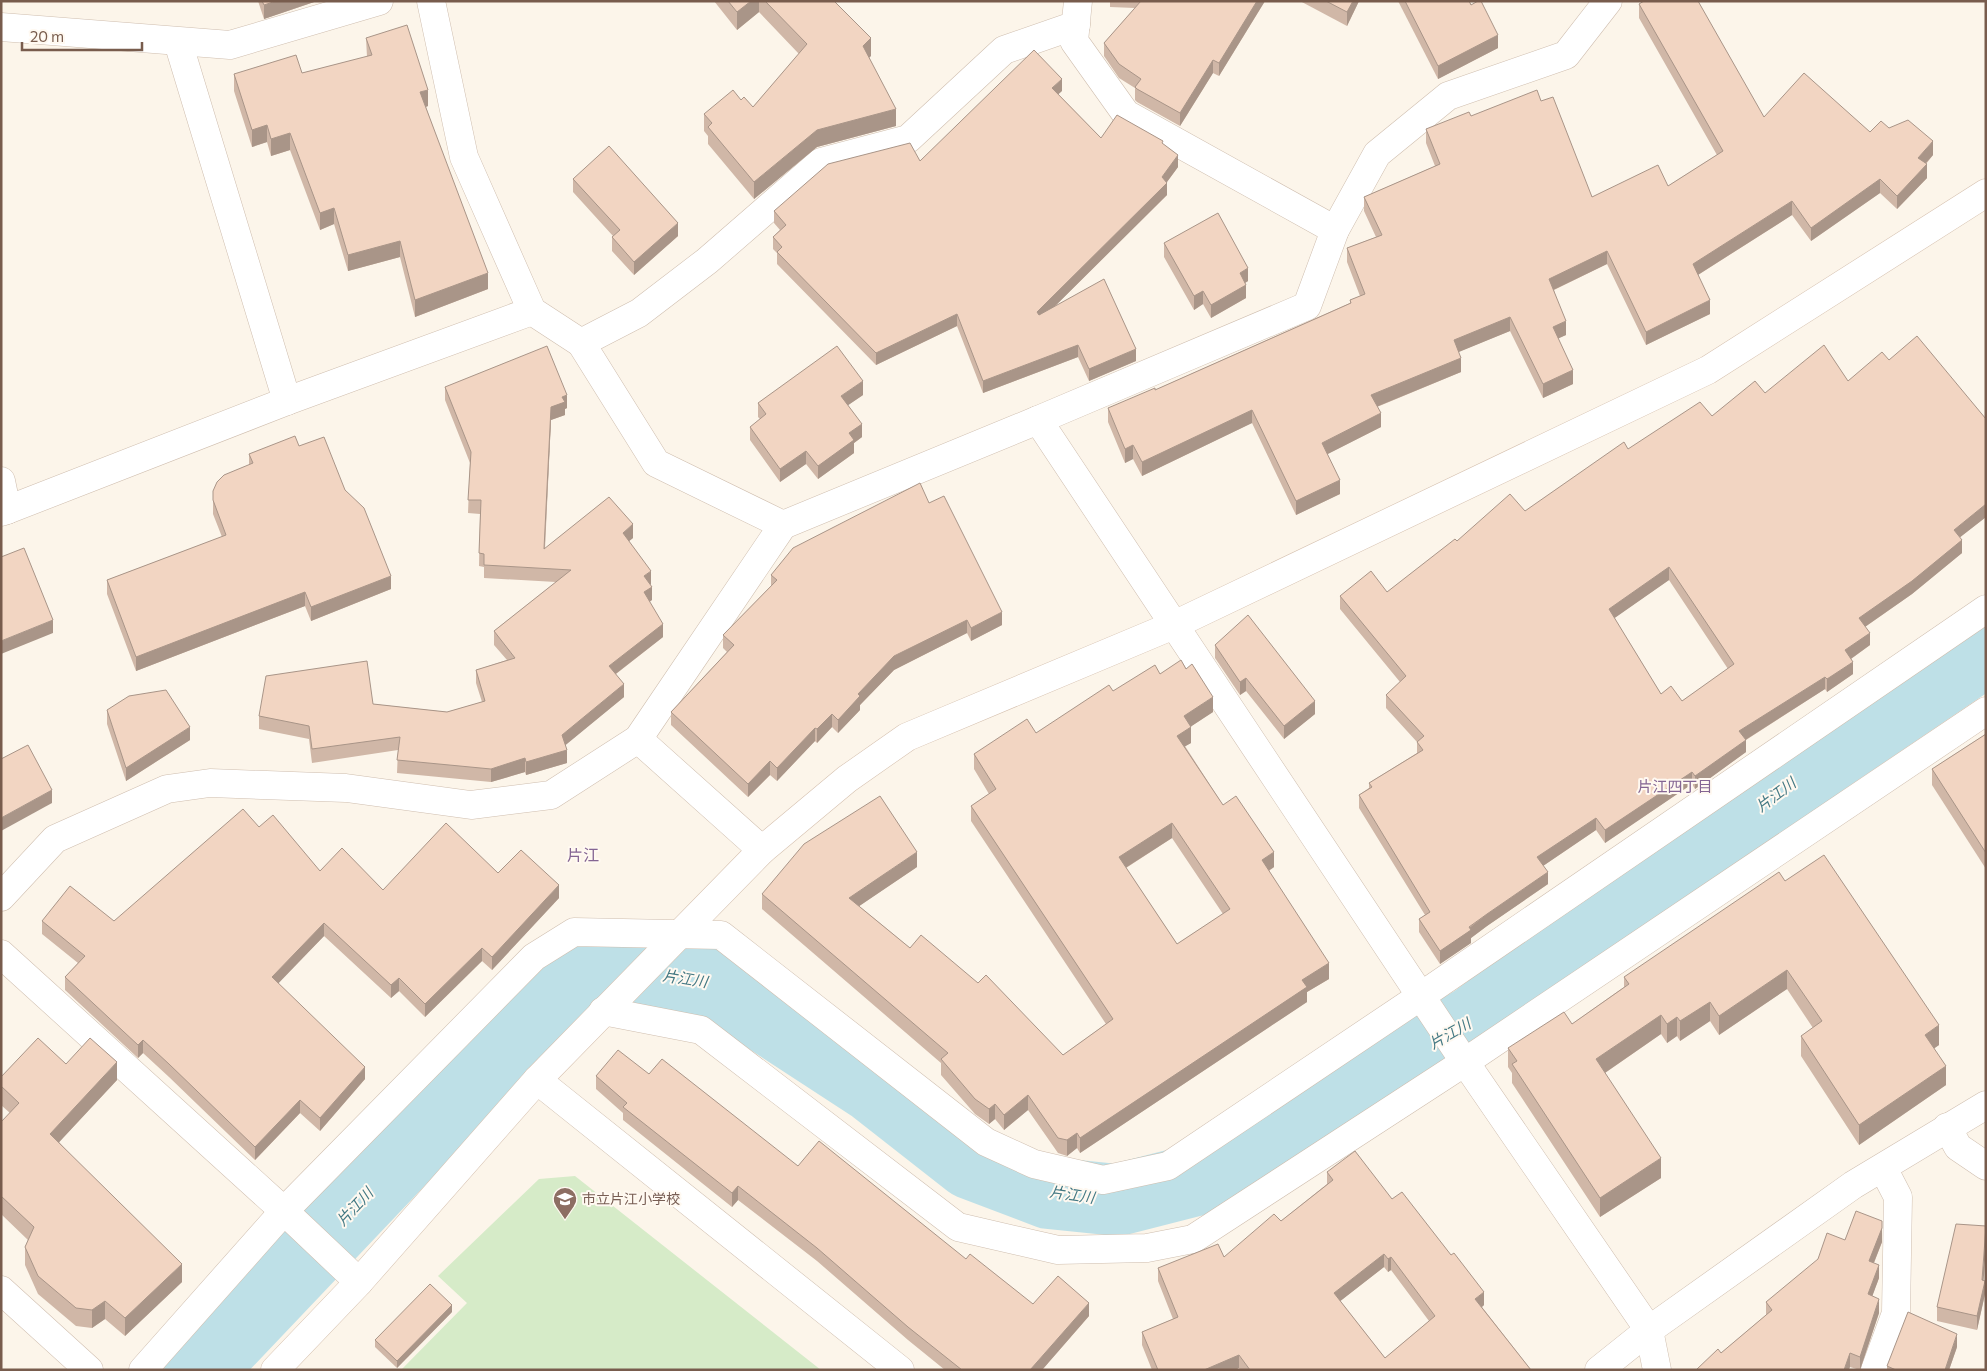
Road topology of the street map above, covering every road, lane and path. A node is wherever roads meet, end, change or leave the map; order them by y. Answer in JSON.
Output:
{"nodes":[{"id":1,"x":379,"y":1,"type":"edge"},
{"id":2,"x":431,"y":1,"type":"edge"},
{"id":3,"x":1608,"y":1,"type":"edge"},
{"id":4,"x":1077,"y":13,"type":"edge"},
{"id":5,"x":1,"y":27,"type":"edge"},
{"id":6,"x":178,"y":42,"type":"junction"},
{"id":7,"x":1986,"y":193,"type":"edge"},
{"id":8,"x":1335,"y":230,"type":"junction"},
{"id":9,"x":532,"y":311,"type":"junction"},
{"id":10,"x":581,"y":343,"type":"junction"},
{"id":11,"x":287,"y":401,"type":"junction"},
{"id":12,"x":1038,"y":420,"type":"junction"},
{"id":13,"x":1,"y":482,"type":"edge"},
{"id":14,"x":4,"y":511,"type":"edge"},
{"id":15,"x":783,"y":525,"type":"junction"},
{"id":16,"x":1986,"y":609,"type":"edge"},
{"id":17,"x":1174,"y":625,"type":"junction"},
{"id":18,"x":1986,"y":711,"type":"edge"},
{"id":19,"x":638,"y":739,"type":"junction"},
{"id":20,"x":762,"y":850,"type":"junction"},
{"id":21,"x":1,"y":897,"type":"edge"},
{"id":22,"x":678,"y":938,"type":"junction"},
{"id":23,"x":1,"y":954,"type":"edge"},
{"id":24,"x":1422,"y":996,"type":"junction"},
{"id":25,"x":608,"y":1006,"type":"junction"},
{"id":26,"x":1461,"y":1055,"type":"junction"},
{"id":27,"x":537,"y":1080,"type":"junction"},
{"id":28,"x":1986,"y":1106,"type":"edge"},
{"id":29,"x":1947,"y":1127,"type":"junction"},
{"id":30,"x":1986,"y":1166,"type":"edge"},
{"id":31,"x":1883,"y":1168,"type":"junction"},
{"id":32,"x":288,"y":1215,"type":"junction"},
{"id":33,"x":351,"y":1273,"type":"junction"},
{"id":34,"x":1,"y":1290,"type":"edge"},
{"id":35,"x":1649,"y":1330,"type":"junction"},
{"id":36,"x":89,"y":1370,"type":"edge"},
{"id":37,"x":143,"y":1370,"type":"edge"},
{"id":38,"x":275,"y":1370,"type":"edge"},
{"id":39,"x":900,"y":1370,"type":"edge"},
{"id":40,"x":1599,"y":1370,"type":"edge"},
{"id":41,"x":1657,"y":1370,"type":"edge"},
{"id":42,"x":1875,"y":1370,"type":"edge"}],
"edges":[{"from":1,"to":6,"type":"street"},
{"from":2,"to":9,"type":"street"},
{"from":3,"to":8,"type":"street"},
{"from":4,"to":8,"type":"street"},
{"from":4,"to":10,"type":"street"},
{"from":5,"to":6,"type":"street"},
{"from":6,"to":11,"type":"street"},
{"from":7,"to":17,"type":"street"},
{"from":8,"to":12,"type":"street"},
{"from":9,"to":10,"type":"street"},
{"from":9,"to":11,"type":"street"},
{"from":10,"to":15,"type":"street"},
{"from":11,"to":14,"type":"street"},
{"from":12,"to":15,"type":"street"},
{"from":12,"to":17,"type":"street"},
{"from":13,"to":14,"type":"street"},
{"from":15,"to":19,"type":"street"},
{"from":16,"to":24,"type":"street"},
{"from":17,"to":20,"type":"street"},
{"from":17,"to":24,"type":"street"},
{"from":18,"to":26,"type":"street"},
{"from":19,"to":20,"type":"street"},
{"from":19,"to":21,"type":"street"},
{"from":20,"to":22,"type":"street"},
{"from":22,"to":24,"type":"street"},
{"from":22,"to":25,"type":"street"},
{"from":22,"to":32,"type":"street"},
{"from":23,"to":32,"type":"street"},
{"from":24,"to":26,"type":"street"},
{"from":25,"to":26,"type":"street"},
{"from":25,"to":27,"type":"street"},
{"from":26,"to":35,"type":"street"},
{"from":27,"to":33,"type":"street"},
{"from":27,"to":39,"type":"street"},
{"from":28,"to":29,"type":"street"},
{"from":29,"to":30,"type":"street"},
{"from":29,"to":31,"type":"street"},
{"from":31,"to":35,"type":"street"},
{"from":31,"to":42,"type":"street"},
{"from":32,"to":33,"type":"street"},
{"from":32,"to":37,"type":"street"},
{"from":33,"to":38,"type":"street"},
{"from":34,"to":36,"type":"street"},
{"from":35,"to":40,"type":"street"},
{"from":35,"to":41,"type":"street"}]}
